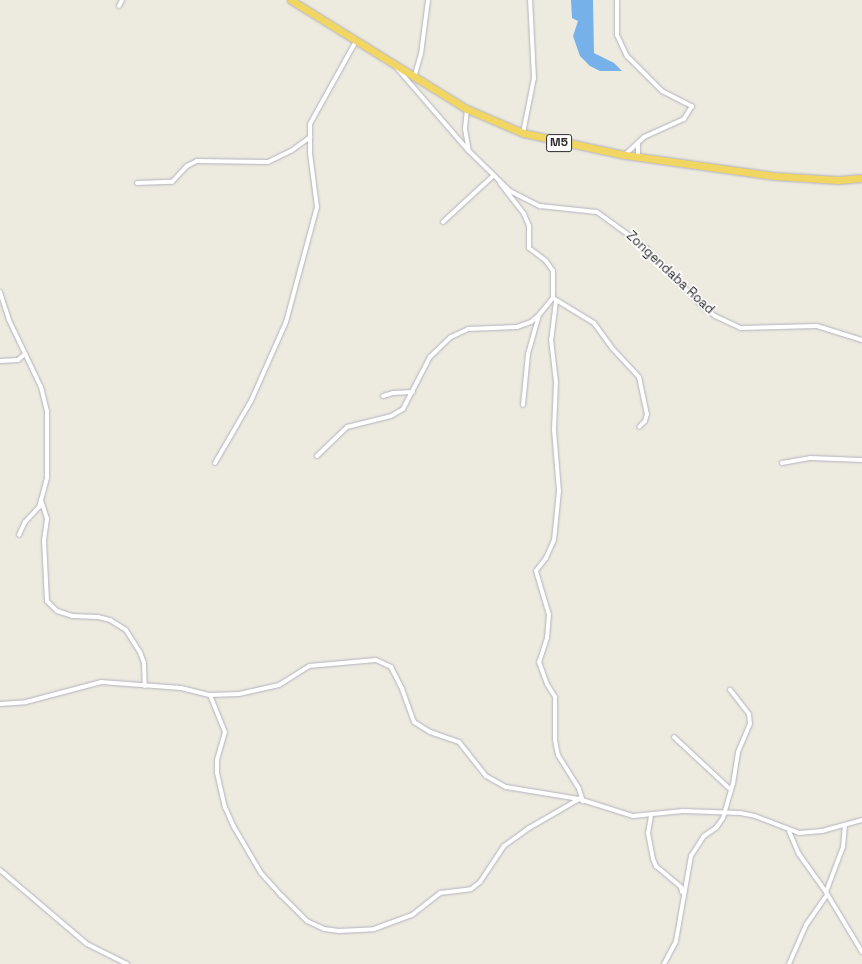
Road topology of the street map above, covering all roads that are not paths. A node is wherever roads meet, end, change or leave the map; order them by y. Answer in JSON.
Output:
{"nodes":[{"id":1,"x":122,"y":0,"type":"edge"},
{"id":2,"x":291,"y":0,"type":"edge"},
{"id":3,"x":428,"y":0,"type":"edge"},
{"id":4,"x":530,"y":0,"type":"edge"},
{"id":5,"x":617,"y":0,"type":"edge"},
{"id":6,"x":119,"y":6,"type":"dead end"},
{"id":7,"x":356,"y":41,"type":"junction"},
{"id":8,"x":396,"y":67,"type":"junction"},
{"id":9,"x":414,"y":78,"type":"junction"},
{"id":10,"x":467,"y":109,"type":"junction"},
{"id":11,"x":523,"y":133,"type":"junction"},
{"id":12,"x":310,"y":137,"type":"junction"},
{"id":13,"x":638,"y":144,"type":"junction"},
{"id":14,"x":469,"y":151,"type":"junction"},
{"id":15,"x":625,"y":155,"type":"junction"},
{"id":16,"x":638,"y":157,"type":"junction"},
{"id":17,"x":494,"y":175,"type":"junction"},
{"id":18,"x":862,"y":178,"type":"edge"},
{"id":19,"x":499,"y":181,"type":"junction"},
{"id":20,"x":137,"y":183,"type":"dead end"},
{"id":21,"x":443,"y":222,"type":"dead end"},
{"id":22,"x":0,"y":292,"type":"edge"},
{"id":23,"x":554,"y":299,"type":"junction"},
{"id":24,"x":538,"y":315,"type":"junction"},
{"id":25,"x":862,"y":340,"type":"edge"},
{"id":26,"x":25,"y":354,"type":"junction"},
{"id":27,"x":0,"y":361,"type":"edge"},
{"id":28,"x":412,"y":392,"type":"junction"},
{"id":29,"x":383,"y":396,"type":"dead end"},
{"id":30,"x":522,"y":405,"type":"dead end"},
{"id":31,"x":639,"y":427,"type":"dead end"},
{"id":32,"x":317,"y":456,"type":"dead end"},
{"id":33,"x":862,"y":460,"type":"edge"},
{"id":34,"x":215,"y":463,"type":"dead end"},
{"id":35,"x":782,"y":463,"type":"dead end"},
{"id":36,"x":41,"y":500,"type":"junction"},
{"id":37,"x":19,"y":535,"type":"dead end"},
{"id":38,"x":145,"y":686,"type":"junction"},
{"id":39,"x":730,"y":690,"type":"dead end"},
{"id":40,"x":210,"y":695,"type":"junction"},
{"id":41,"x":0,"y":704,"type":"edge"},
{"id":42,"x":674,"y":738,"type":"dead end"},
{"id":43,"x":731,"y":790,"type":"junction"},
{"id":44,"x":581,"y":800,"type":"junction"},
{"id":45,"x":724,"y":812,"type":"junction"},
{"id":46,"x":651,"y":816,"type":"junction"},
{"id":47,"x":862,"y":820,"type":"edge"},
{"id":48,"x":844,"y":825,"type":"junction"},
{"id":49,"x":789,"y":831,"type":"junction"},
{"id":50,"x":0,"y":870,"type":"edge"},
{"id":51,"x":682,"y":892,"type":"junction"},
{"id":52,"x":827,"y":893,"type":"junction"},
{"id":53,"x":862,"y":952,"type":"edge"},
{"id":54,"x":127,"y":964,"type":"edge"},
{"id":55,"x":664,"y":964,"type":"edge"},
{"id":56,"x":789,"y":964,"type":"edge"}],
"edges":[{"from":1,"to":6,"type":"street"},
{"from":2,"to":7,"type":"highway","number":"M5"},
{"from":3,"to":9,"type":"street"},
{"from":4,"to":11,"type":"street"},
{"from":5,"to":13,"type":"street"},
{"from":7,"to":8,"type":"highway","number":"M5"},
{"from":7,"to":12,"type":"street"},
{"from":8,"to":9,"type":"highway","number":"M5"},
{"from":8,"to":14,"type":"street","name":"Zongendaba Road"},
{"from":9,"to":10,"type":"highway","number":"M5"},
{"from":10,"to":11,"type":"highway","number":"M5"},
{"from":10,"to":14,"type":"street"},
{"from":11,"to":15,"type":"highway","number":"M5"},
{"from":12,"to":20,"type":"street"},
{"from":12,"to":34,"type":"street"},
{"from":13,"to":15,"type":"street"},
{"from":13,"to":16,"type":"street"},
{"from":14,"to":17,"type":"street","name":"Zongendaba Road"},
{"from":15,"to":16,"type":"highway","number":"M5"},
{"from":16,"to":18,"type":"highway","number":"M5"},
{"from":17,"to":19,"type":"street","name":"Zongendaba Road"},
{"from":17,"to":21,"type":"street"},
{"from":19,"to":23,"type":"street"},
{"from":19,"to":25,"type":"street","name":"Zongendaba Road"},
{"from":22,"to":26,"type":"street"},
{"from":23,"to":24,"type":"street"},
{"from":23,"to":31,"type":"street"},
{"from":23,"to":44,"type":"street"},
{"from":24,"to":28,"type":"street"},
{"from":24,"to":30,"type":"street"},
{"from":26,"to":27,"type":"street"},
{"from":26,"to":36,"type":"street"},
{"from":28,"to":29,"type":"street"},
{"from":28,"to":32,"type":"street"},
{"from":33,"to":35,"type":"street"},
{"from":36,"to":37,"type":"street"},
{"from":36,"to":38,"type":"street"},
{"from":38,"to":40,"type":"street"},
{"from":38,"to":41,"type":"street"},
{"from":39,"to":43,"type":"street"},
{"from":40,"to":44,"type":"street"},
{"from":40,"to":44,"type":"street"},
{"from":42,"to":43,"type":"street"},
{"from":43,"to":45,"type":"street"},
{"from":44,"to":46,"type":"street"},
{"from":45,"to":46,"type":"street"},
{"from":45,"to":49,"type":"street"},
{"from":45,"to":51,"type":"street"},
{"from":46,"to":51,"type":"street"},
{"from":47,"to":48,"type":"street"},
{"from":48,"to":49,"type":"street"},
{"from":48,"to":52,"type":"street"},
{"from":49,"to":52,"type":"street"},
{"from":50,"to":54,"type":"street"},
{"from":51,"to":55,"type":"street"},
{"from":52,"to":53,"type":"street"},
{"from":52,"to":56,"type":"street"}]}
